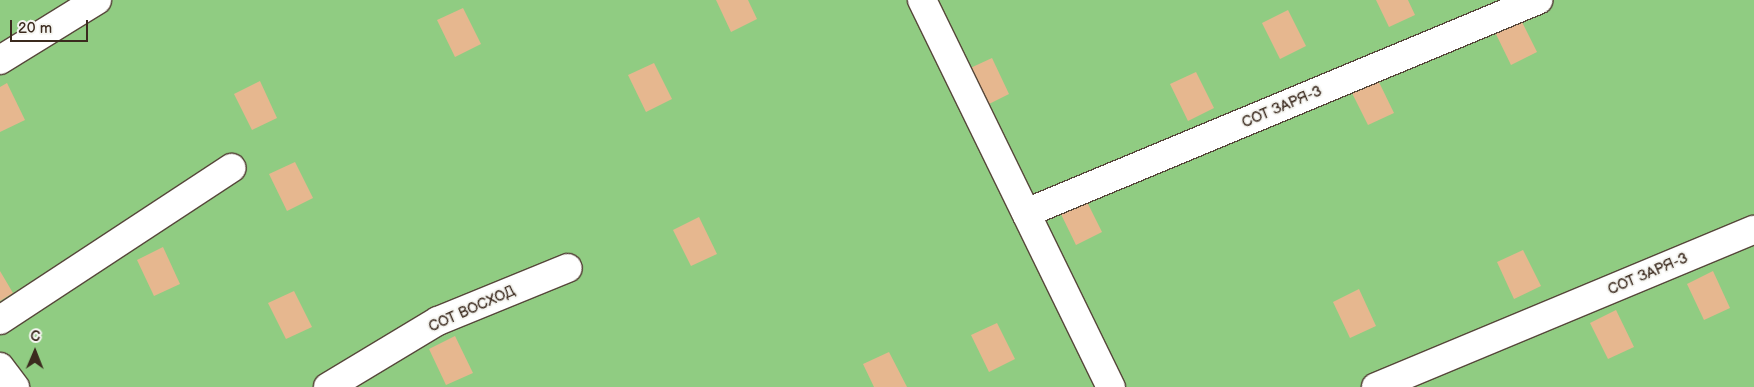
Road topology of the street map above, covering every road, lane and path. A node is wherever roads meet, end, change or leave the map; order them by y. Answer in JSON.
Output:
{"nodes":[{"id":1,"x":97,"y":0,"type":"edge"},
{"id":2,"x":922,"y":0,"type":"edge"},
{"id":3,"x":1538,"y":0,"type":"edge"},
{"id":4,"x":0,"y":60,"type":"edge"},
{"id":5,"x":231,"y":168,"type":"dead end"},
{"id":6,"x":1026,"y":213,"type":"junction"},
{"id":7,"x":1754,"y":230,"type":"edge"},
{"id":8,"x":568,"y":268,"type":"dead end"},
{"id":9,"x":0,"y":320,"type":"edge"},
{"id":10,"x":0,"y":367,"type":"edge"},
{"id":11,"x":15,"y":387,"type":"edge"},
{"id":12,"x":328,"y":387,"type":"edge"},
{"id":13,"x":1111,"y":387,"type":"edge"},
{"id":14,"x":1376,"y":387,"type":"edge"}],
"edges":[{"from":1,"to":4,"type":"street"},
{"from":2,"to":6,"type":"street"},
{"from":3,"to":6,"type":"street","name":"СОТ ЗАРЯ-3"},
{"from":5,"to":9,"type":"street"},
{"from":6,"to":13,"type":"street"},
{"from":7,"to":14,"type":"street","name":"СОТ ЗАРЯ-3"},
{"from":8,"to":12,"type":"street","name":"СОТ ВОСХОД"},
{"from":10,"to":11,"type":"street"}]}
